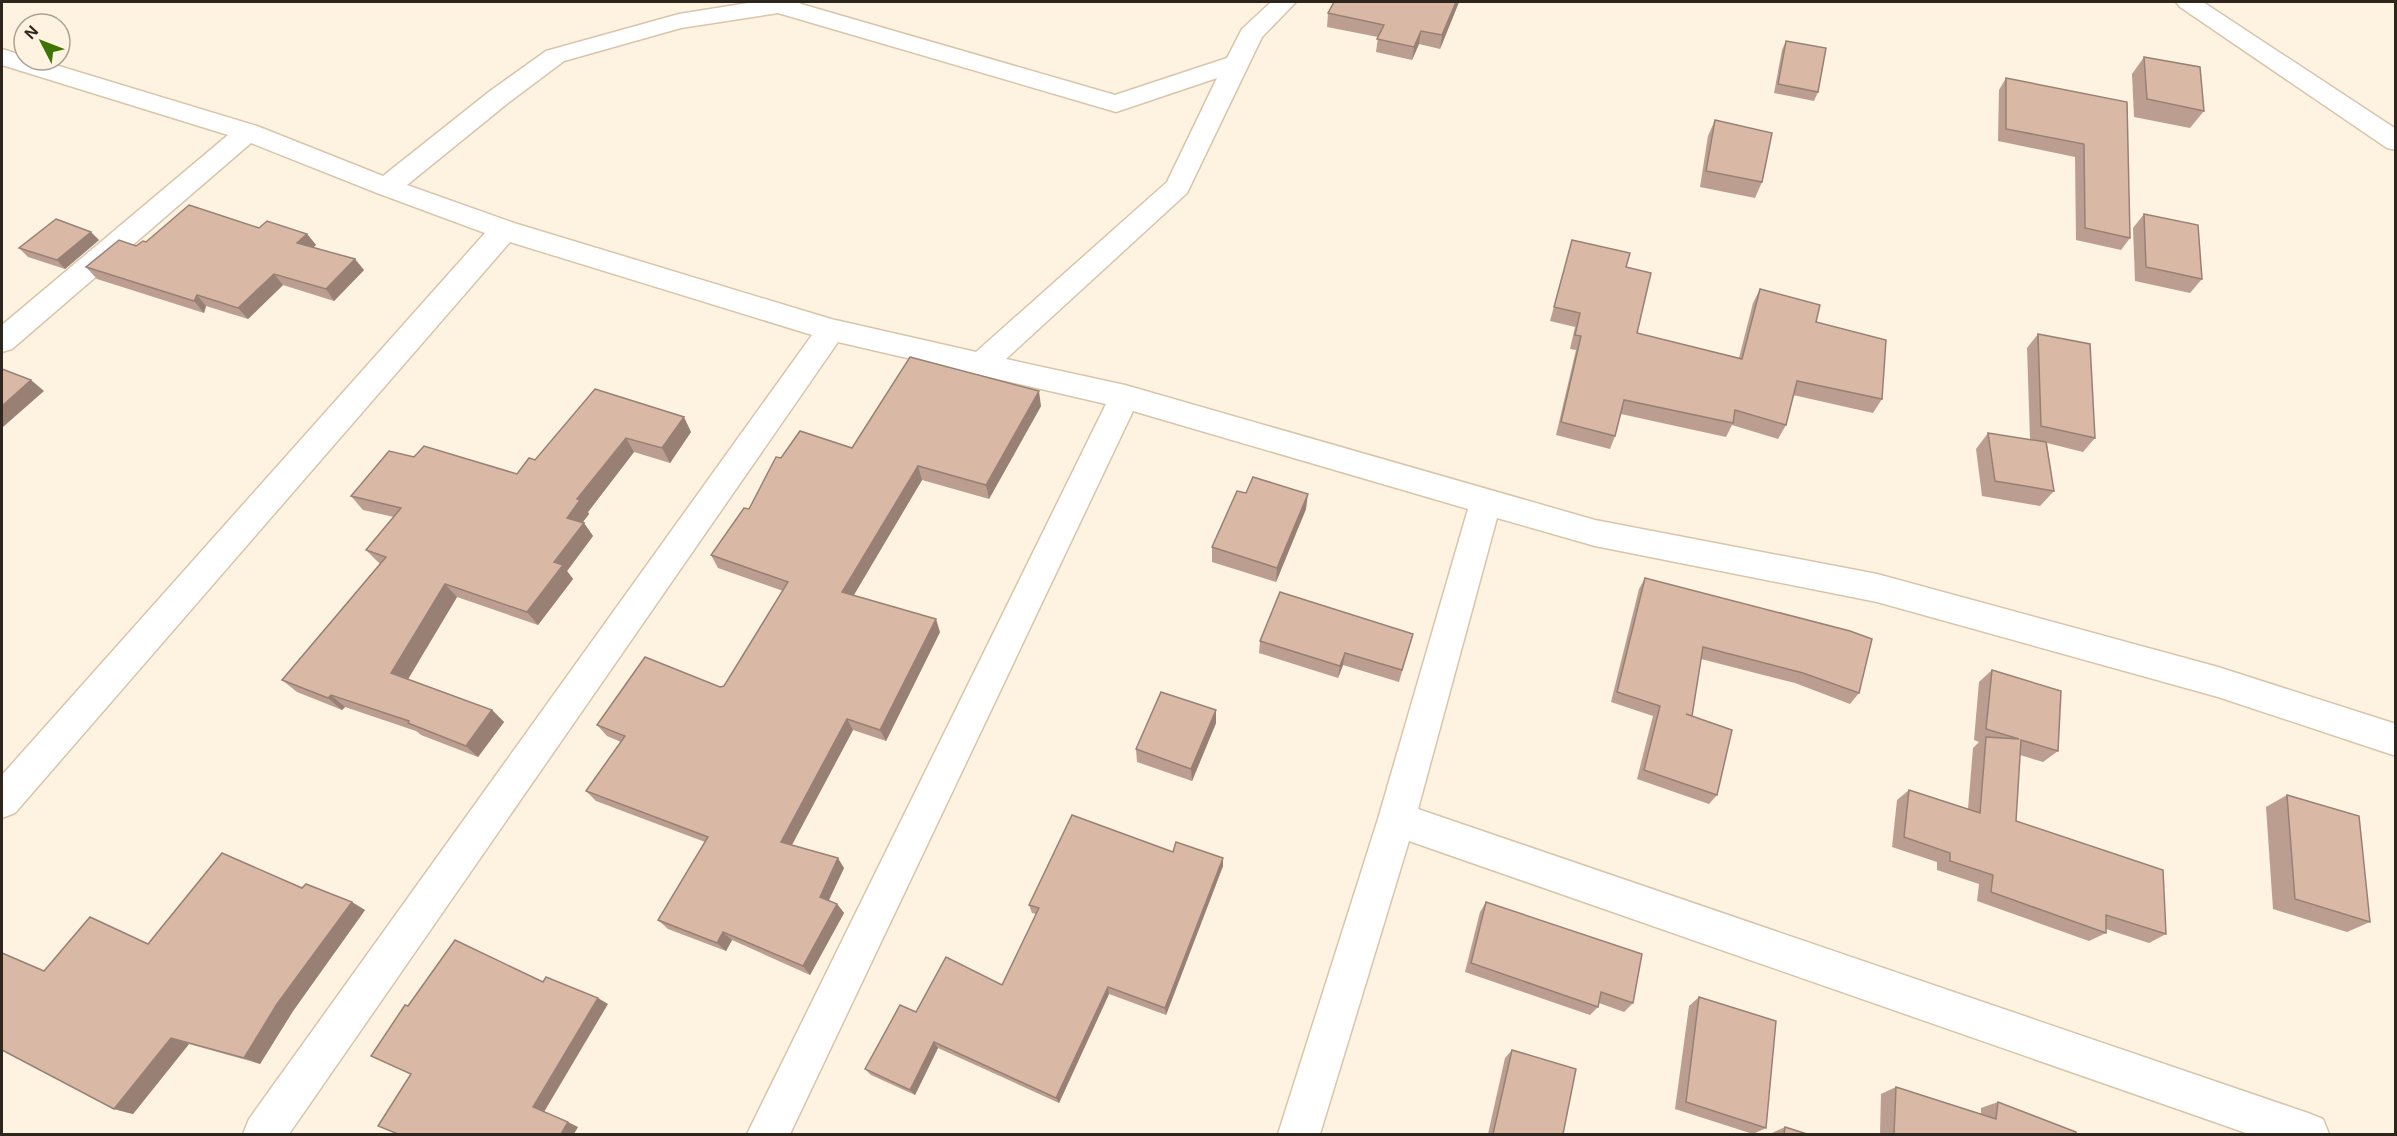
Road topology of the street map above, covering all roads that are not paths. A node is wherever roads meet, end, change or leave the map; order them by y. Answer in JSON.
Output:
{"nodes":[{"id":1,"x":1284,"y":2,"type":"edge"},
{"id":2,"x":2188,"y":2,"type":"edge"},
{"id":3,"x":783,"y":3,"type":"edge"},
{"id":4,"x":2,"y":57,"type":"edge"},
{"id":5,"x":1237,"y":63,"type":"junction"},
{"id":6,"x":248,"y":132,"type":"junction"},
{"id":7,"x":2396,"y":142,"type":"edge"},
{"id":8,"x":386,"y":187,"type":"junction"},
{"id":9,"x":504,"y":230,"type":"junction"},
{"id":10,"x":831,"y":330,"type":"junction"},
{"id":11,"x":2,"y":341,"type":"edge"},
{"id":12,"x":980,"y":365,"type":"junction"},
{"id":13,"x":1125,"y":397,"type":"junction"},
{"id":14,"x":1486,"y":501,"type":"junction"},
{"id":15,"x":2396,"y":740,"type":"edge"},
{"id":16,"x":2,"y":801,"type":"edge"},
{"id":17,"x":1397,"y":819,"type":"junction"},
{"id":18,"x":264,"y":1134,"type":"edge"},
{"id":19,"x":768,"y":1134,"type":"edge"},
{"id":20,"x":1299,"y":1134,"type":"edge"},
{"id":21,"x":2308,"y":1134,"type":"edge"}],
"edges":[{"from":1,"to":5,"type":"street"},
{"from":2,"to":7,"type":"street"},
{"from":3,"to":5,"type":"street"},
{"from":3,"to":8,"type":"street"},
{"from":4,"to":6,"type":"street"},
{"from":5,"to":12,"type":"street"},
{"from":6,"to":8,"type":"street"},
{"from":6,"to":11,"type":"street"},
{"from":8,"to":9,"type":"street"},
{"from":9,"to":10,"type":"street"},
{"from":9,"to":16,"type":"street"},
{"from":10,"to":12,"type":"street"},
{"from":10,"to":18,"type":"street"},
{"from":12,"to":13,"type":"street"},
{"from":13,"to":14,"type":"street"},
{"from":13,"to":19,"type":"street"},
{"from":14,"to":15,"type":"street"},
{"from":14,"to":17,"type":"street"},
{"from":17,"to":20,"type":"street"},
{"from":17,"to":21,"type":"street"}]}
